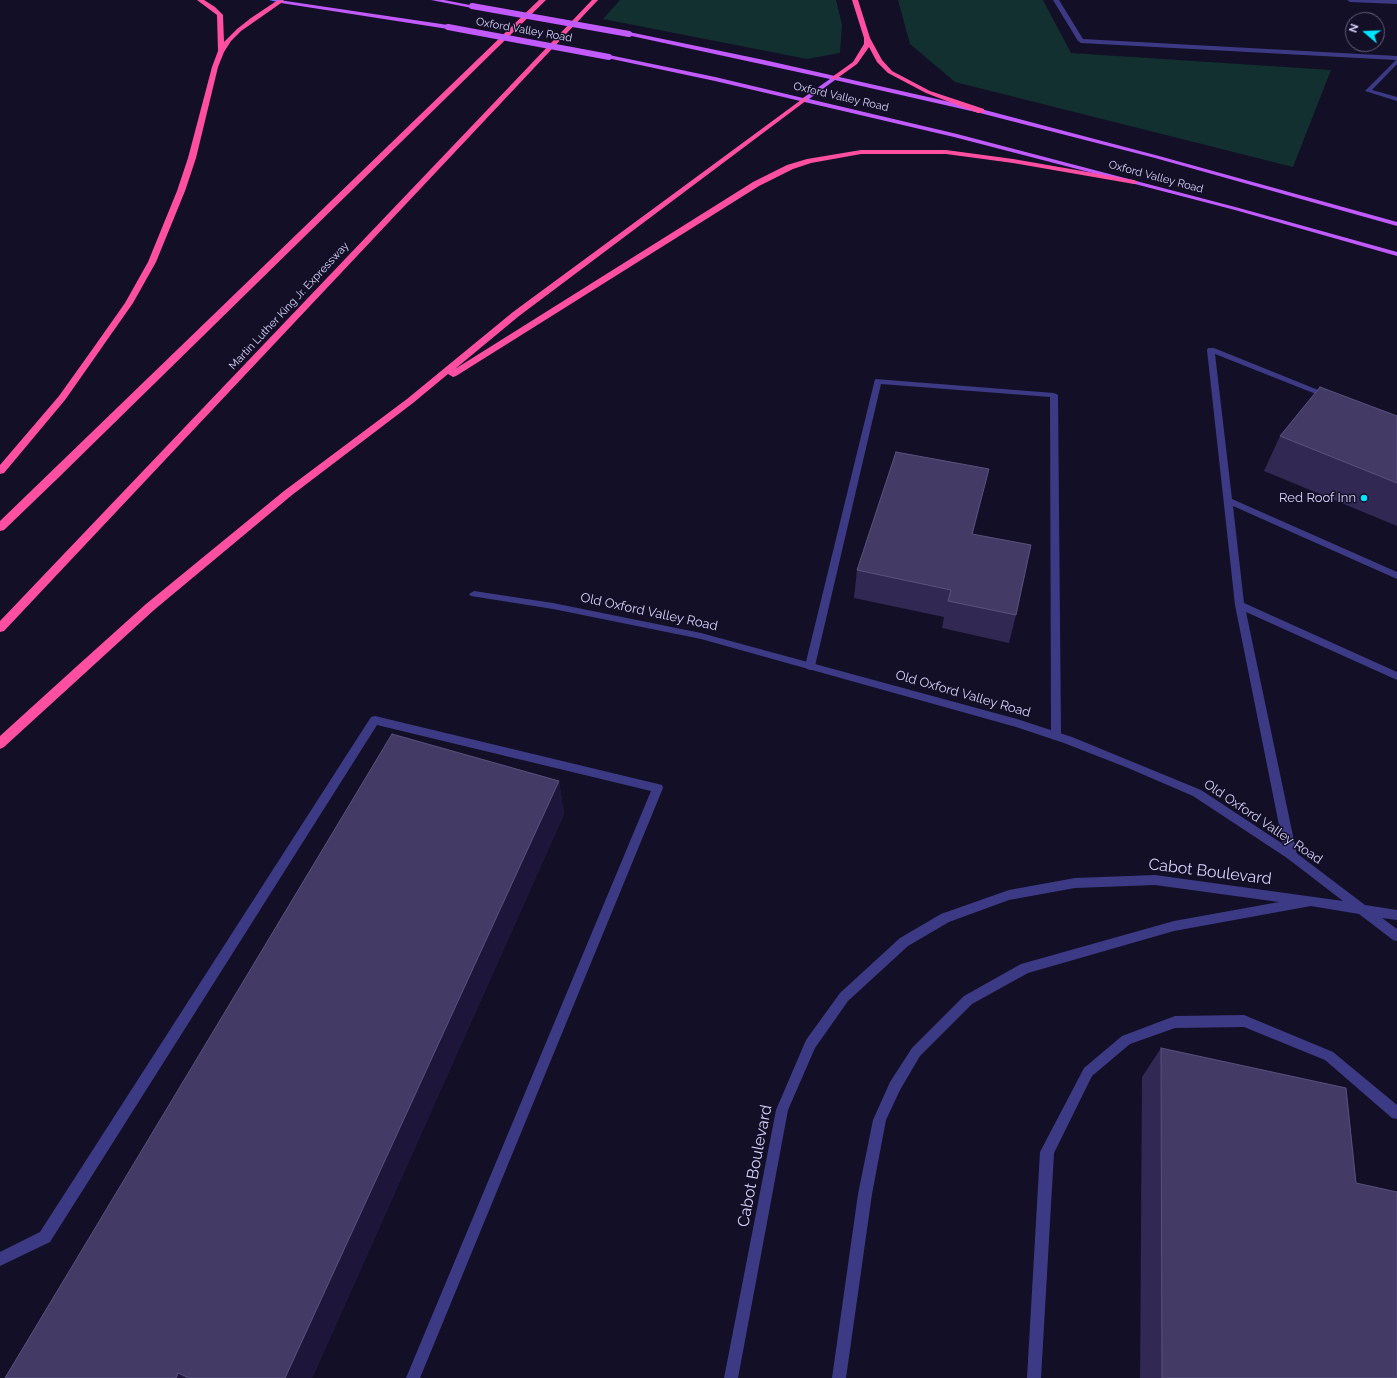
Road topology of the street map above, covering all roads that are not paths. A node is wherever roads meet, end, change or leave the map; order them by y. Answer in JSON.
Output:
{"nodes":[{"id":1,"x":200,"y":0,"type":"edge"},
{"id":2,"x":272,"y":0,"type":"edge"},
{"id":3,"x":434,"y":0,"type":"edge"},
{"id":4,"x":543,"y":0,"type":"edge"},
{"id":5,"x":595,"y":0,"type":"edge"},
{"id":6,"x":855,"y":0,"type":"edge"},
{"id":7,"x":1056,"y":0,"type":"edge"},
{"id":8,"x":1350,"y":0,"type":"edge"},
{"id":9,"x":282,"y":1,"type":"edge"},
{"id":10,"x":1397,"y":2,"type":"edge"},
{"id":11,"x":867,"y":38,"type":"junction"},
{"id":12,"x":221,"y":52,"type":"junction"},
{"id":13,"x":1397,"y":60,"type":"edge"},
{"id":14,"x":834,"y":78,"type":"junction"},
{"id":15,"x":805,"y":99,"type":"junction"},
{"id":16,"x":1397,"y":99,"type":"edge"},
{"id":17,"x":981,"y":111,"type":"junction"},
{"id":18,"x":1134,"y":182,"type":"junction"},
{"id":19,"x":1397,"y":224,"type":"edge"},
{"id":20,"x":1397,"y":254,"type":"edge"},
{"id":21,"x":1338,"y":400,"type":"edge"},
{"id":22,"x":410,"y":401,"type":"junction"},
{"id":23,"x":0,"y":471,"type":"edge"},
{"id":24,"x":1228,"y":500,"type":"junction"},
{"id":25,"x":0,"y":527,"type":"edge"},
{"id":26,"x":1397,"y":576,"type":"edge"},
{"id":27,"x":474,"y":594,"type":"dead end"},
{"id":28,"x":1240,"y":605,"type":"junction"},
{"id":29,"x":0,"y":628,"type":"edge"},
{"id":30,"x":810,"y":666,"type":"junction"},
{"id":31,"x":1397,"y":676,"type":"edge"},
{"id":32,"x":1056,"y":736,"type":"junction"},
{"id":33,"x":0,"y":744,"type":"edge"},
{"id":34,"x":1291,"y":855,"type":"junction"},
{"id":35,"x":1311,"y":901,"type":"junction"},
{"id":36,"x":1362,"y":909,"type":"junction"},
{"id":37,"x":1397,"y":915,"type":"edge"},
{"id":38,"x":1397,"y":936,"type":"edge"},
{"id":39,"x":1397,"y":1113,"type":"edge"},
{"id":40,"x":0,"y":1260,"type":"edge"},
{"id":41,"x":413,"y":1378,"type":"edge"},
{"id":42,"x":731,"y":1378,"type":"edge"},
{"id":43,"x":840,"y":1378,"type":"edge"},
{"id":44,"x":1034,"y":1378,"type":"edge"}],
"edges":[{"from":1,"to":12,"type":"highway"},
{"from":2,"to":9,"type":"main road","name":"Oxford Valley Road"},
{"from":3,"to":14,"type":"main road","name":"Oxford Valley Road","bridge":true},
{"from":4,"to":25,"type":"highway"},
{"from":5,"to":29,"type":"highway","name":"Martin Luther King Jr. Expressway"},
{"from":6,"to":11,"type":"highway"},
{"from":7,"to":13,"type":"street"},
{"from":8,"to":10,"type":"street"},
{"from":9,"to":12,"type":"highway"},
{"from":9,"to":15,"type":"main road","name":"Oxford Valley Road","bridge":true},
{"from":11,"to":14,"type":"highway"},
{"from":11,"to":17,"type":"highway"},
{"from":12,"to":23,"type":"highway"},
{"from":13,"to":16,"type":"street"},
{"from":14,"to":15,"type":"main road"},
{"from":14,"to":17,"type":"main road","name":"Oxford Valley Road"},
{"from":15,"to":18,"type":"main road","name":"Oxford Valley Road"},
{"from":15,"to":22,"type":"highway"},
{"from":17,"to":19,"type":"main road","name":"Oxford Valley Road"},
{"from":18,"to":20,"type":"main road","name":"Oxford Valley Road"},
{"from":18,"to":22,"type":"highway"},
{"from":21,"to":24,"type":"street"},
{"from":22,"to":33,"type":"highway"},
{"from":24,"to":26,"type":"street"},
{"from":24,"to":28,"type":"street"},
{"from":27,"to":30,"type":"street","name":"Old Oxford Valley Road"},
{"from":28,"to":31,"type":"street"},
{"from":28,"to":34,"type":"street"},
{"from":30,"to":32,"type":"street","name":"Old Oxford Valley Road"},
{"from":30,"to":32,"type":"street"},
{"from":32,"to":34,"type":"street","name":"Old Oxford Valley Road"},
{"from":34,"to":36,"type":"street","name":"Old Oxford Valley Road"},
{"from":35,"to":36,"type":"street","name":"Cabot Boulevard"},
{"from":35,"to":42,"type":"street","name":"Cabot Boulevard"},
{"from":35,"to":43,"type":"street","name":"Cabot Boulevard"},
{"from":36,"to":37,"type":"street","name":"Cabot Boulevard"},
{"from":36,"to":38,"type":"street","name":"Old Oxford Valley Road"},
{"from":39,"to":44,"type":"street"},
{"from":40,"to":41,"type":"street"}]}
